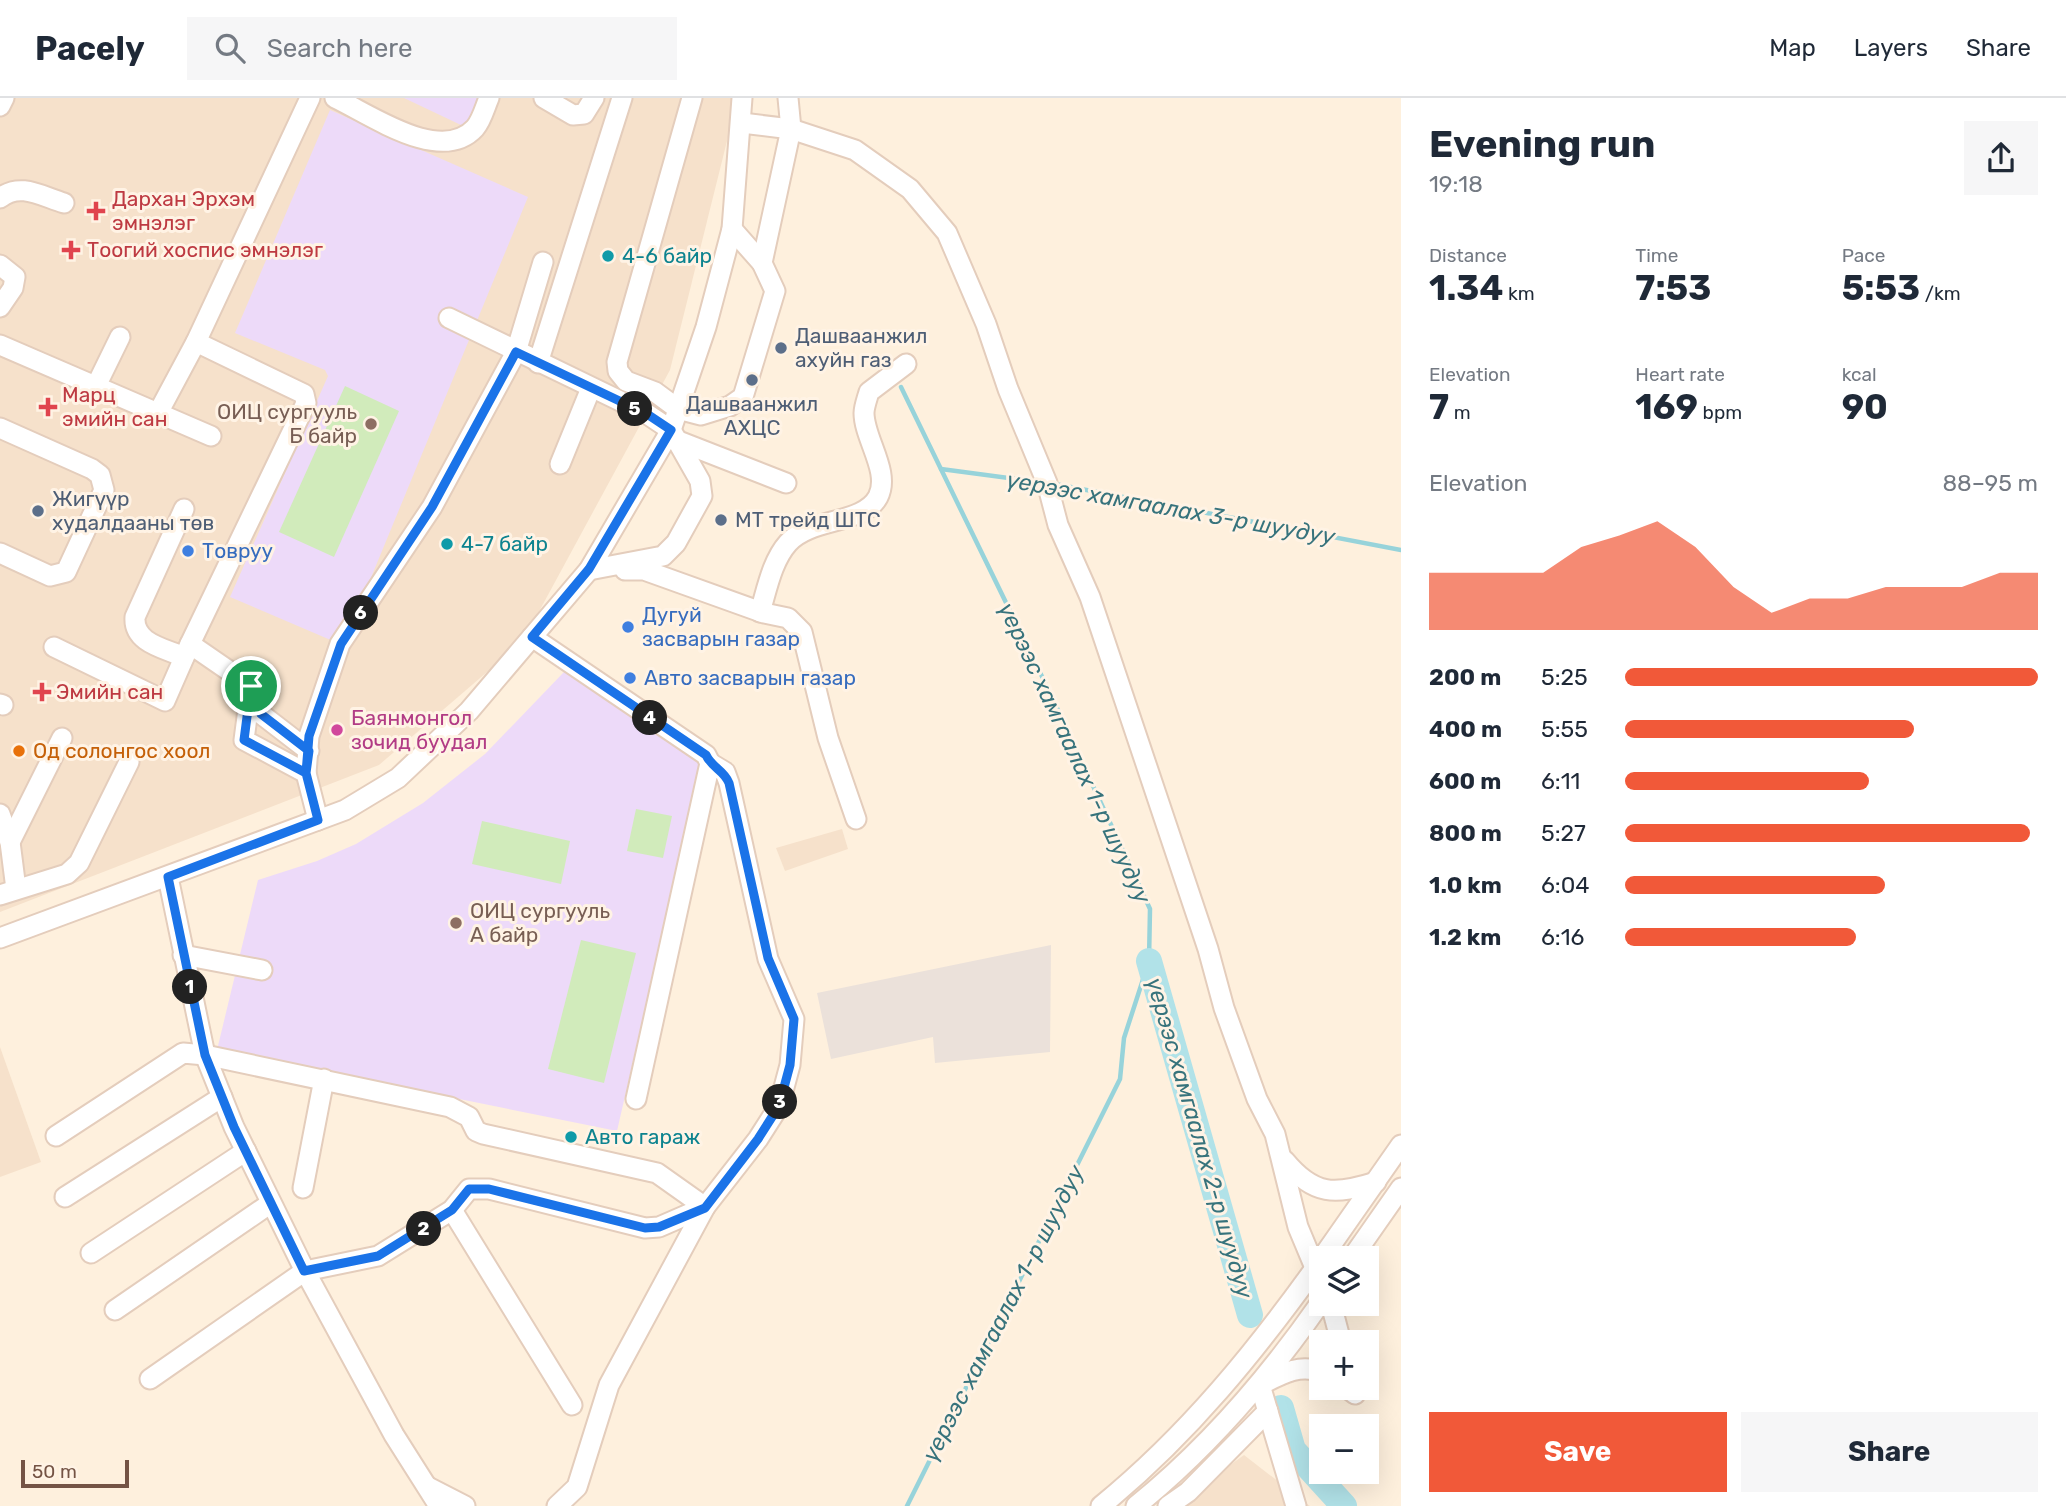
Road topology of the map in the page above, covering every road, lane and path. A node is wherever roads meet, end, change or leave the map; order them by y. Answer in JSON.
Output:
{"nodes":[{"id":1,"x":4,"y":98,"type":"edge"},
{"id":2,"x":310,"y":98,"type":"edge"},
{"id":3,"x":335,"y":98,"type":"edge"},
{"id":4,"x":489,"y":98,"type":"edge"},
{"id":5,"x":544,"y":98,"type":"edge"},
{"id":6,"x":594,"y":98,"type":"edge"},
{"id":7,"x":622,"y":98,"type":"edge"},
{"id":8,"x":692,"y":98,"type":"edge"},
{"id":9,"x":742,"y":98,"type":"edge"},
{"id":10,"x":788,"y":98,"type":"edge"},
{"id":11,"x":0,"y":106,"type":"edge"},
{"id":12,"x":742,"y":123,"type":"junction"},
{"id":13,"x":791,"y":129,"type":"junction"},
{"id":14,"x":0,"y":198,"type":"edge"},
{"id":15,"x":64,"y":203,"type":"dead end"},
{"id":16,"x":732,"y":229,"type":"junction"},
{"id":17,"x":543,"y":262,"type":"dead end"},
{"id":18,"x":762,"y":263,"type":"junction"},
{"id":19,"x":0,"y":265,"type":"edge"},
{"id":20,"x":0,"y":307,"type":"edge"},
{"id":21,"x":449,"y":318,"type":"dead end"},
{"id":22,"x":120,"y":337,"type":"dead end"},
{"id":23,"x":196,"y":342,"type":"junction"},
{"id":24,"x":0,"y":345,"type":"edge"},
{"id":25,"x":516,"y":352,"type":"junction"},
{"id":26,"x":538,"y":363,"type":"junction"},
{"id":27,"x":905,"y":364,"type":"dead end"},
{"id":28,"x":97,"y":384,"type":"junction"},
{"id":29,"x":591,"y":388,"type":"junction"},
{"id":30,"x":678,"y":409,"type":"junction"},
{"id":31,"x":158,"y":412,"type":"junction"},
{"id":32,"x":0,"y":428,"type":"edge"},
{"id":33,"x":674,"y":435,"type":"junction"},
{"id":34,"x":211,"y":436,"type":"dead end"},
{"id":35,"x":560,"y":464,"type":"dead end"},
{"id":36,"x":786,"y":483,"type":"dead end"},
{"id":37,"x":184,"y":509,"type":"dead end"},
{"id":38,"x":0,"y":553,"type":"edge"},
{"id":39,"x":589,"y":569,"type":"junction"},
{"id":40,"x":760,"y":612,"type":"junction"},
{"id":41,"x":532,"y":637,"type":"junction"},
{"id":42,"x":54,"y":647,"type":"dead end"},
{"id":43,"x":187,"y":651,"type":"junction"},
{"id":44,"x":251,"y":686,"type":"junction"},
{"id":45,"x":62,"y":738,"type":"dead end"},
{"id":46,"x":309,"y":751,"type":"junction"},
{"id":47,"x":129,"y":762,"type":"dead end"},
{"id":48,"x":710,"y":763,"type":"junction"},
{"id":49,"x":306,"y":773,"type":"junction"},
{"id":50,"x":0,"y":814,"type":"edge"},
{"id":51,"x":856,"y":819,"type":"dead end"},
{"id":52,"x":318,"y":820,"type":"junction"},
{"id":53,"x":10,"y":842,"type":"junction"},
{"id":54,"x":168,"y":877,"type":"junction"},
{"id":55,"x":8,"y":892,"type":"edge"},
{"id":56,"x":0,"y":939,"type":"edge"},
{"id":57,"x":183,"y":955,"type":"junction"},
{"id":58,"x":262,"y":970,"type":"dead end"},
{"id":59,"x":205,"y":1055,"type":"junction"},
{"id":60,"x":324,"y":1079,"type":"junction"},
{"id":61,"x":222,"y":1097,"type":"junction"},
{"id":62,"x":636,"y":1099,"type":"dead end"},
{"id":63,"x":56,"y":1136,"type":"dead end"},
{"id":64,"x":1401,"y":1145,"type":"edge"},
{"id":65,"x":246,"y":1152,"type":"junction"},
{"id":66,"x":1282,"y":1158,"type":"junction"},
{"id":67,"x":1376,"y":1182,"type":"junction"},
{"id":68,"x":303,"y":1188,"type":"dead end"},
{"id":69,"x":1401,"y":1188,"type":"edge"},
{"id":70,"x":65,"y":1197,"type":"dead end"},
{"id":71,"x":271,"y":1203,"type":"junction"},
{"id":72,"x":705,"y":1208,"type":"junction"},
{"id":73,"x":452,"y":1210,"type":"junction"},
{"id":74,"x":1334,"y":1246,"type":"edge"},
{"id":75,"x":1360,"y":1246,"type":"edge"},
{"id":76,"x":1309,"y":1247,"type":"edge"},
{"id":77,"x":91,"y":1253,"type":"dead end"},
{"id":78,"x":304,"y":1271,"type":"junction"},
{"id":79,"x":1309,"y":1281,"type":"edge"},
{"id":80,"x":115,"y":1310,"type":"dead end"},
{"id":81,"x":1311,"y":1316,"type":"edge"},
{"id":82,"x":1309,"y":1368,"type":"edge"},
{"id":83,"x":150,"y":1379,"type":"dead end"},
{"id":84,"x":1260,"y":1385,"type":"junction"},
{"id":85,"x":572,"y":1405,"type":"dead end"},
{"id":86,"x":1268,"y":1411,"type":"junction"},
{"id":87,"x":426,"y":1486,"type":"junction"},
{"id":88,"x":1290,"y":1502,"type":"edge"},
{"id":89,"x":439,"y":1506,"type":"edge"},
{"id":90,"x":465,"y":1506,"type":"edge"},
{"id":91,"x":558,"y":1506,"type":"edge"},
{"id":92,"x":1101,"y":1506,"type":"edge"},
{"id":93,"x":1136,"y":1506,"type":"edge"},
{"id":94,"x":1168,"y":1506,"type":"edge"}],
"edges":[{"from":1,"to":11,"type":"street"},
{"from":2,"to":23,"type":"street"},
{"from":3,"to":4,"type":"street"},
{"from":5,"to":6,"type":"street"},
{"from":7,"to":26,"type":"street"},
{"from":8,"to":30,"type":"street"},
{"from":9,"to":12,"type":"street"},
{"from":10,"to":13,"type":"street"},
{"from":12,"to":13,"type":"street"},
{"from":12,"to":16,"type":"street"},
{"from":13,"to":18,"type":"street"},
{"from":13,"to":66,"type":"street"},
{"from":14,"to":15,"type":"street"},
{"from":16,"to":18,"type":"street"},
{"from":16,"to":30,"type":"street"},
{"from":17,"to":25,"type":"street"},
{"from":18,"to":30,"type":"street"},
{"from":19,"to":20,"type":"street"},
{"from":21,"to":25,"type":"street"},
{"from":22,"to":28,"type":"street"},
{"from":23,"to":31,"type":"street"},
{"from":23,"to":43,"type":"street"},
{"from":24,"to":28,"type":"street"},
{"from":25,"to":26,"type":"street"},
{"from":25,"to":46,"type":"street"},
{"from":26,"to":29,"type":"street"},
{"from":27,"to":40,"type":"street"},
{"from":28,"to":31,"type":"street"},
{"from":29,"to":33,"type":"street"},
{"from":29,"to":35,"type":"street"},
{"from":30,"to":33,"type":"street"},
{"from":31,"to":34,"type":"street"},
{"from":32,"to":38,"type":"street"},
{"from":33,"to":36,"type":"street"},
{"from":33,"to":39,"type":"street"},
{"from":33,"to":39,"type":"street"},
{"from":37,"to":43,"type":"street"},
{"from":39,"to":40,"type":"street"},
{"from":39,"to":41,"type":"street"},
{"from":40,"to":51,"type":"street"},
{"from":41,"to":48,"type":"street"},
{"from":41,"to":52,"type":"street"},
{"from":42,"to":43,"type":"street"},
{"from":43,"to":44,"type":"street"},
{"from":44,"to":46,"type":"street"},
{"from":44,"to":49,"type":"street"},
{"from":45,"to":53,"type":"street"},
{"from":46,"to":49,"type":"street"},
{"from":47,"to":55,"type":"street"},
{"from":48,"to":62,"type":"street"},
{"from":48,"to":72,"type":"street"},
{"from":49,"to":52,"type":"street"},
{"from":50,"to":53,"type":"street"},
{"from":52,"to":54,"type":"street"},
{"from":53,"to":55,"type":"street"},
{"from":54,"to":56,"type":"street"},
{"from":54,"to":57,"type":"street"},
{"from":57,"to":58,"type":"street"},
{"from":57,"to":59,"type":"street"},
{"from":59,"to":60,"type":"street"},
{"from":59,"to":61,"type":"street"},
{"from":59,"to":63,"type":"street"},
{"from":60,"to":68,"type":"street"},
{"from":60,"to":72,"type":"street"},
{"from":61,"to":65,"type":"street"},
{"from":61,"to":70,"type":"street"},
{"from":64,"to":67,"type":"street"},
{"from":65,"to":71,"type":"street"},
{"from":65,"to":77,"type":"street"},
{"from":66,"to":67,"type":"street"},
{"from":66,"to":76,"type":"street"},
{"from":67,"to":74,"type":"street"},
{"from":69,"to":75,"type":"street"},
{"from":71,"to":78,"type":"street"},
{"from":71,"to":80,"type":"street"},
{"from":72,"to":73,"type":"street"},
{"from":72,"to":91,"type":"street"},
{"from":73,"to":78,"type":"street"},
{"from":73,"to":85,"type":"street"},
{"from":78,"to":83,"type":"street"},
{"from":78,"to":87,"type":"street"},
{"from":79,"to":92,"type":"street"},
{"from":81,"to":84,"type":"street"},
{"from":82,"to":84,"type":"street"},
{"from":84,"to":86,"type":"street"},
{"from":84,"to":93,"type":"street"},
{"from":86,"to":88,"type":"street"},
{"from":86,"to":94,"type":"street"},
{"from":87,"to":89,"type":"street"},
{"from":87,"to":90,"type":"street"}]}
